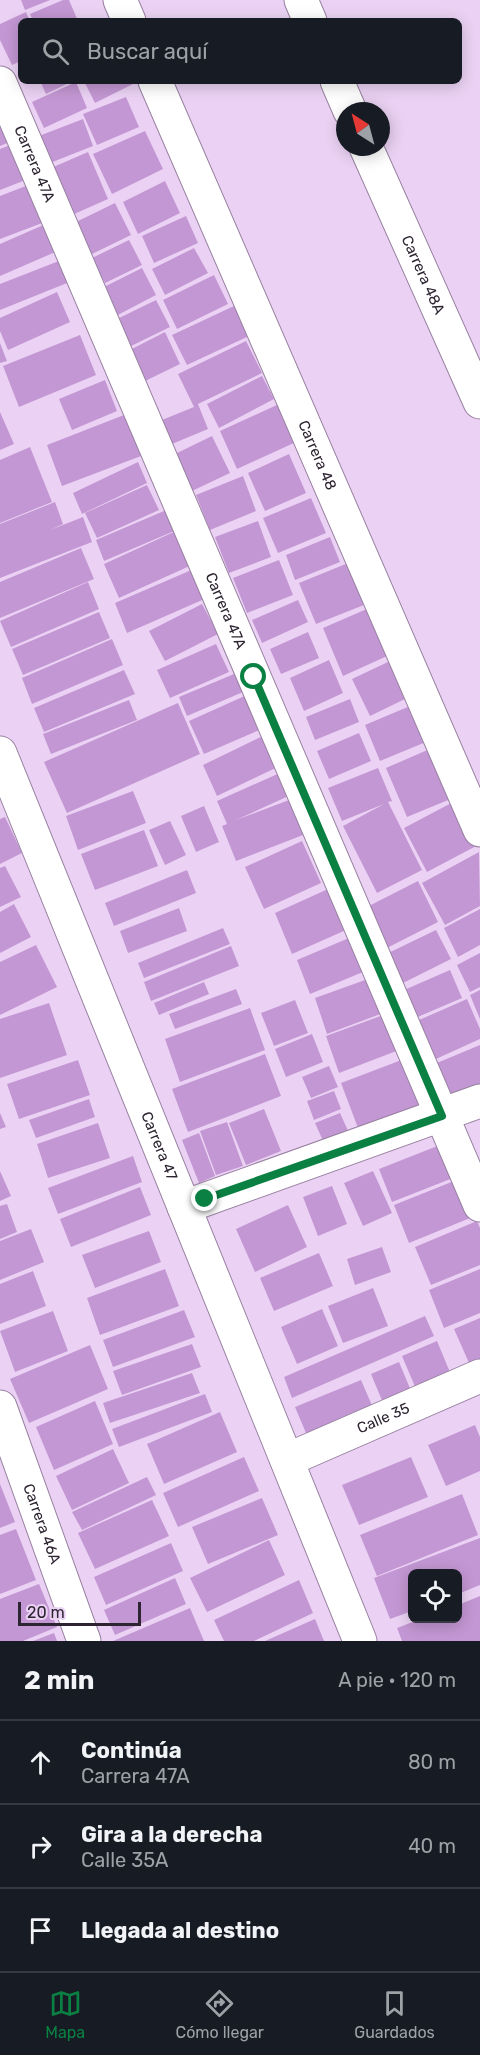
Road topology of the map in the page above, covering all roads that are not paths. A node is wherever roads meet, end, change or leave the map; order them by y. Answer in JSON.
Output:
{"nodes":[{"id":1,"x":120,"y":0,"type":"edge"},
{"id":2,"x":300,"y":0,"type":"edge"},
{"id":3,"x":128,"y":18,"type":"edge"},
{"id":4,"x":309,"y":18,"type":"edge"},
{"id":5,"x":0,"y":83,"type":"edge"},
{"id":6,"x":156,"y":84,"type":"edge"},
{"id":7,"x":338,"y":84,"type":"edge"},
{"id":8,"x":346,"y":102,"type":"edge"},
{"id":9,"x":370,"y":156,"type":"edge"},
{"id":10,"x":480,"y":402,"type":"edge"},
{"id":11,"x":0,"y":753,"type":"edge"},
{"id":12,"x":480,"y":830,"type":"edge"},
{"id":13,"x":480,"y":1101,"type":"edge"},
{"id":14,"x":442,"y":1116,"type":"junction"},
{"id":15,"x":480,"y":1205,"type":"edge"},
{"id":16,"x":184,"y":1207,"type":"junction"},
{"id":17,"x":480,"y":1376,"type":"edge"},
{"id":18,"x":0,"y":1407,"type":"edge"},
{"id":19,"x":287,"y":1460,"type":"junction"},
{"id":20,"x":84,"y":1641,"type":"edge"},
{"id":21,"x":360,"y":1641,"type":"edge"}],
"edges":[{"from":1,"to":3,"type":"street"},
{"from":2,"to":4,"type":"street"},
{"from":5,"to":14,"type":"street","name":"Carrera 47A"},
{"from":6,"to":12,"type":"street","name":"Carrera 48"},
{"from":7,"to":8,"type":"street"},
{"from":9,"to":10,"type":"street","name":"Carrera 48A"},
{"from":11,"to":16,"type":"street","name":"Carrera 47"},
{"from":13,"to":14,"type":"street"},
{"from":14,"to":15,"type":"street","name":"Carrera 47A"},
{"from":14,"to":16,"type":"street"},
{"from":16,"to":19,"type":"street","name":"Carrera 47"},
{"from":17,"to":19,"type":"street","name":"Calle 35"},
{"from":18,"to":20,"type":"street","name":"Carrera 46A"},
{"from":19,"to":21,"type":"street","name":"Carrera 47"}]}
